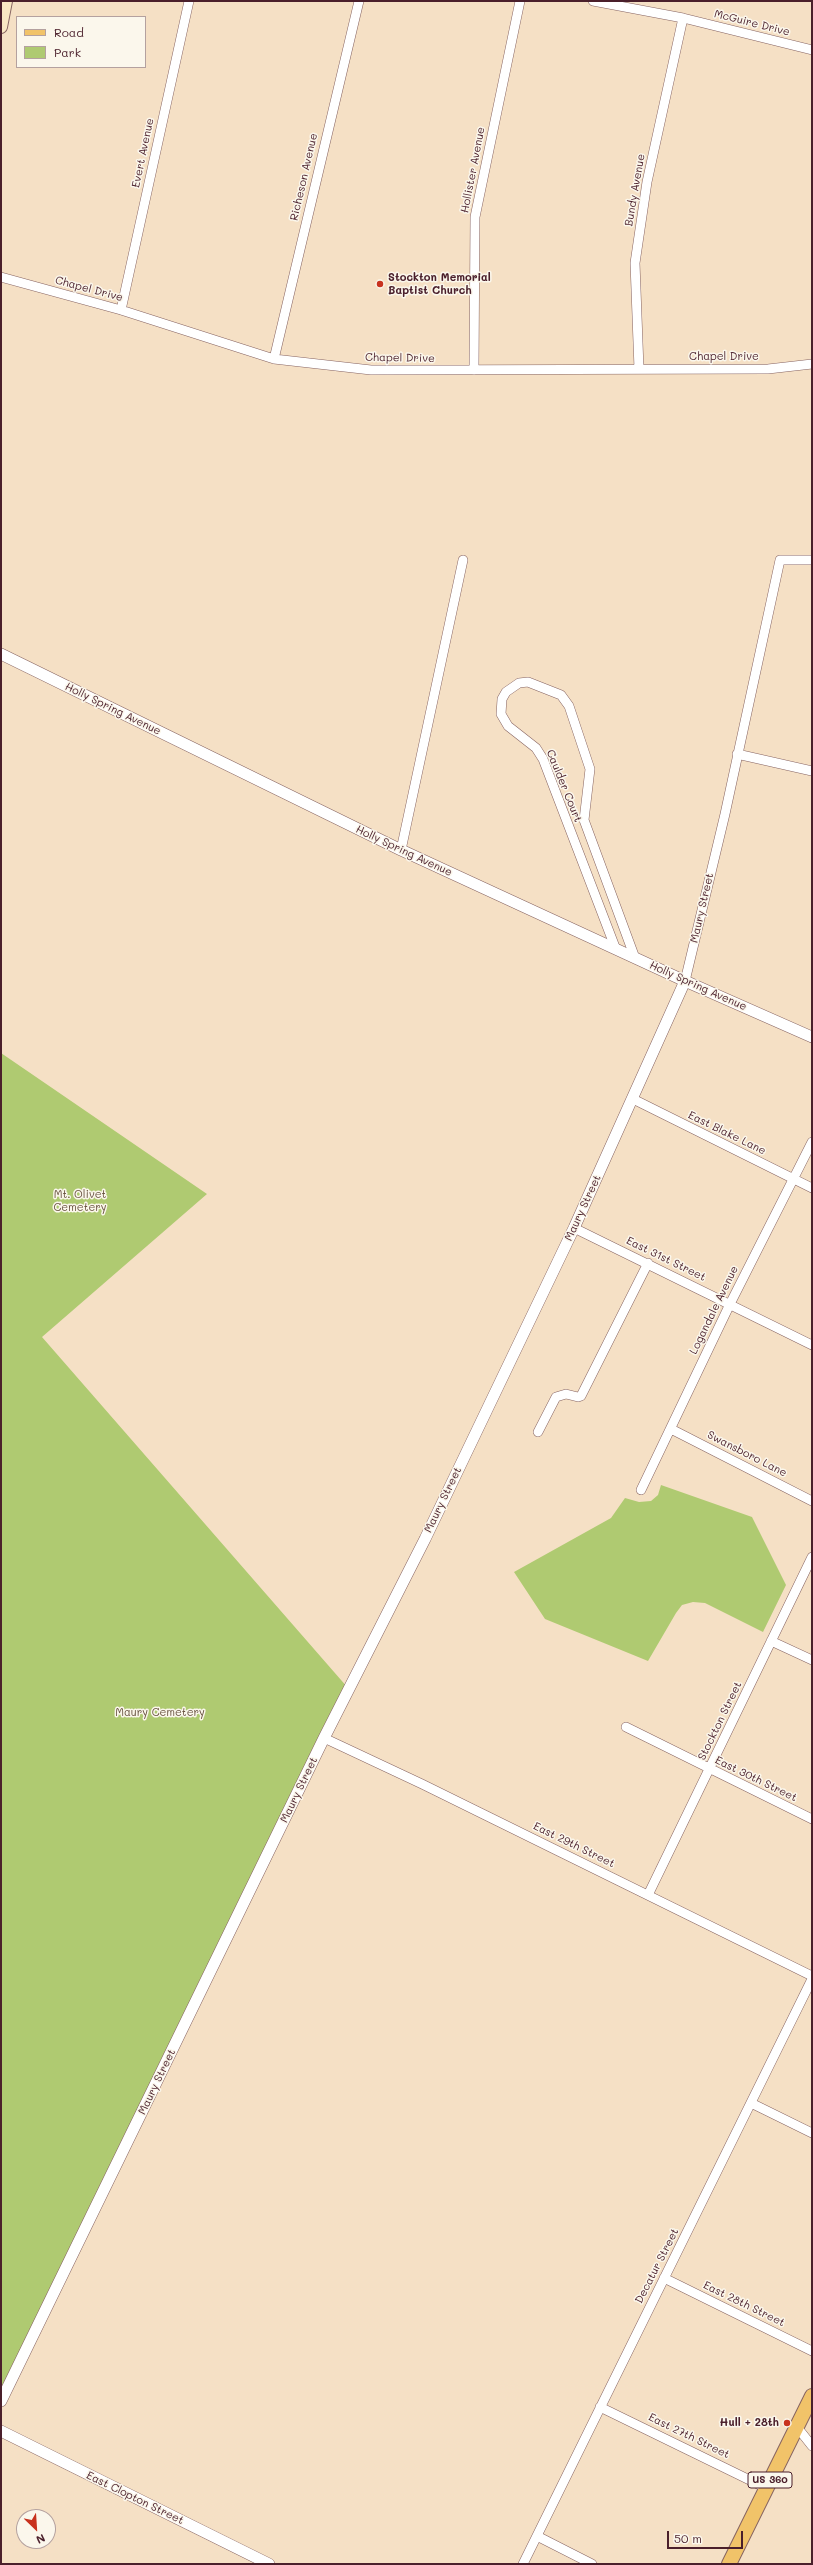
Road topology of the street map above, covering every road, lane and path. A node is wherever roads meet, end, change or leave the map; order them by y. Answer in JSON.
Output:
{"nodes":[{"id":1,"x":6,"y":1,"type":"edge"},
{"id":2,"x":189,"y":1,"type":"edge"},
{"id":3,"x":359,"y":1,"type":"edge"},
{"id":4,"x":520,"y":1,"type":"edge"},
{"id":5,"x":593,"y":1,"type":"edge"},
{"id":6,"x":683,"y":18,"type":"junction"},
{"id":7,"x":1,"y":27,"type":"edge"},
{"id":8,"x":812,"y":50,"type":"edge"},
{"id":9,"x":1,"y":278,"type":"edge"},
{"id":10,"x":121,"y":310,"type":"junction"},
{"id":11,"x":274,"y":359,"type":"junction"},
{"id":12,"x":812,"y":364,"type":"edge"},
{"id":13,"x":639,"y":369,"type":"junction"},
{"id":14,"x":474,"y":370,"type":"junction"},
{"id":15,"x":463,"y":560,"type":"dead end"},
{"id":16,"x":812,"y":560,"type":"edge"},
{"id":17,"x":1,"y":654,"type":"edge"},
{"id":18,"x":737,"y":754,"type":"junction"},
{"id":19,"x":812,"y":771,"type":"edge"},
{"id":20,"x":401,"y":850,"type":"junction"},
{"id":21,"x":615,"y":947,"type":"junction"},
{"id":22,"x":635,"y":958,"type":"junction"},
{"id":23,"x":685,"y":981,"type":"junction"},
{"id":24,"x":812,"y":1037,"type":"edge"},
{"id":25,"x":633,"y":1099,"type":"junction"},
{"id":26,"x":812,"y":1142,"type":"edge"},
{"id":27,"x":794,"y":1179,"type":"junction"},
{"id":28,"x":812,"y":1188,"type":"edge"},
{"id":29,"x":574,"y":1228,"type":"junction"},
{"id":30,"x":648,"y":1263,"type":"junction"},
{"id":31,"x":730,"y":1304,"type":"junction"},
{"id":32,"x":812,"y":1345,"type":"edge"},
{"id":33,"x":671,"y":1428,"type":"junction"},
{"id":34,"x":538,"y":1432,"type":"dead end"},
{"id":35,"x":641,"y":1490,"type":"dead end"},
{"id":36,"x":812,"y":1501,"type":"edge"},
{"id":37,"x":812,"y":1557,"type":"edge"},
{"id":38,"x":772,"y":1641,"type":"junction"},
{"id":39,"x":812,"y":1660,"type":"edge"},
{"id":40,"x":626,"y":1727,"type":"dead end"},
{"id":41,"x":324,"y":1738,"type":"junction"},
{"id":42,"x":710,"y":1770,"type":"junction"},
{"id":43,"x":812,"y":1819,"type":"edge"},
{"id":44,"x":648,"y":1895,"type":"junction"},
{"id":45,"x":812,"y":1978,"type":"edge"},
{"id":46,"x":751,"y":2104,"type":"junction"},
{"id":47,"x":812,"y":2133,"type":"edge"},
{"id":48,"x":664,"y":2278,"type":"junction"},
{"id":49,"x":812,"y":2351,"type":"edge"},
{"id":50,"x":812,"y":2396,"type":"edge"},
{"id":51,"x":1,"y":2401,"type":"edge"},
{"id":52,"x":600,"y":2407,"type":"junction"},
{"id":53,"x":797,"y":2427,"type":"junction"},
{"id":54,"x":1,"y":2431,"type":"edge"},
{"id":55,"x":812,"y":2446,"type":"edge"},
{"id":56,"x":766,"y":2488,"type":"junction"},
{"id":57,"x":537,"y":2536,"type":"junction"},
{"id":58,"x":269,"y":2564,"type":"edge"},
{"id":59,"x":523,"y":2564,"type":"edge"},
{"id":60,"x":592,"y":2564,"type":"edge"},
{"id":61,"x":729,"y":2564,"type":"edge"}],
"edges":[{"from":1,"to":7,"type":"main road"},
{"from":2,"to":10,"type":"street","name":"Evert Avenue"},
{"from":3,"to":11,"type":"street","name":"Richeson Avenue"},
{"from":4,"to":14,"type":"street","name":"Hollister Avenue"},
{"from":5,"to":6,"type":"street","name":"McGuire Drive"},
{"from":6,"to":8,"type":"street","name":"McGuire Drive"},
{"from":6,"to":13,"type":"street","name":"Bundy Avenue"},
{"from":9,"to":10,"type":"street","name":"Chapel Drive"},
{"from":10,"to":11,"type":"street","name":"Chapel Drive"},
{"from":11,"to":14,"type":"street","name":"Chapel Drive"},
{"from":12,"to":13,"type":"street","name":"Chapel Drive"},
{"from":13,"to":14,"type":"street","name":"Chapel Drive"},
{"from":15,"to":20,"type":"street"},
{"from":16,"to":18,"type":"street","name":"Maury Street"},
{"from":17,"to":20,"type":"street","name":"Holly Spring Avenue"},
{"from":18,"to":19,"type":"street"},
{"from":18,"to":23,"type":"street","name":"Maury Street"},
{"from":20,"to":21,"type":"street","name":"Holly Spring Avenue"},
{"from":21,"to":22,"type":"street","name":"Holly Spring Avenue"},
{"from":21,"to":22,"type":"street","name":"Caulder Court"},
{"from":22,"to":23,"type":"street","name":"Holly Spring Avenue"},
{"from":23,"to":24,"type":"street","name":"Holly Spring Avenue"},
{"from":23,"to":25,"type":"street","name":"Maury Street"},
{"from":25,"to":27,"type":"street","name":"East Blake Lane"},
{"from":25,"to":29,"type":"street","name":"Maury Street"},
{"from":26,"to":27,"type":"street","name":"Logandale Avenue"},
{"from":27,"to":28,"type":"street","name":"East Blake Lane"},
{"from":27,"to":31,"type":"street","name":"Logandale Avenue"},
{"from":29,"to":30,"type":"street","name":"East 31st Street"},
{"from":29,"to":41,"type":"street","name":"Maury Street"},
{"from":30,"to":31,"type":"street","name":"East 31st Street"},
{"from":30,"to":34,"type":"street"},
{"from":31,"to":32,"type":"street","name":"East 31st Street"},
{"from":31,"to":33,"type":"street","name":"Logandale Avenue"},
{"from":33,"to":35,"type":"street","name":"Logandale Avenue"},
{"from":33,"to":36,"type":"street","name":"Swansboro Lane"},
{"from":37,"to":38,"type":"street","name":"Stockton Street"},
{"from":38,"to":39,"type":"street"},
{"from":38,"to":42,"type":"street","name":"Stockton Street"},
{"from":40,"to":42,"type":"street","name":"East 30th Street"},
{"from":41,"to":44,"type":"street","name":"East 29th Street"},
{"from":41,"to":51,"type":"street","name":"Maury Street"},
{"from":42,"to":43,"type":"street","name":"East 30th Street"},
{"from":42,"to":44,"type":"street","name":"Stockton Street"},
{"from":44,"to":45,"type":"street","name":"East 29th Street"},
{"from":45,"to":46,"type":"street","name":"Decatur Street"},
{"from":46,"to":47,"type":"street"},
{"from":46,"to":48,"type":"street","name":"Decatur Street"},
{"from":48,"to":49,"type":"street","name":"East 28th Street"},
{"from":48,"to":52,"type":"street","name":"Decatur Street"},
{"from":50,"to":53,"type":"main road","number":"US 360"},
{"from":52,"to":56,"type":"street","name":"East 27th Street"},
{"from":52,"to":57,"type":"street","name":"Decatur Street"},
{"from":53,"to":55,"type":"street"},
{"from":53,"to":56,"type":"main road","number":"US 360"},
{"from":54,"to":58,"type":"street","name":"East Clopton Street"},
{"from":56,"to":61,"type":"main road","number":"US 360"},
{"from":57,"to":59,"type":"street","name":"Decatur Street"},
{"from":57,"to":60,"type":"street"}]}
